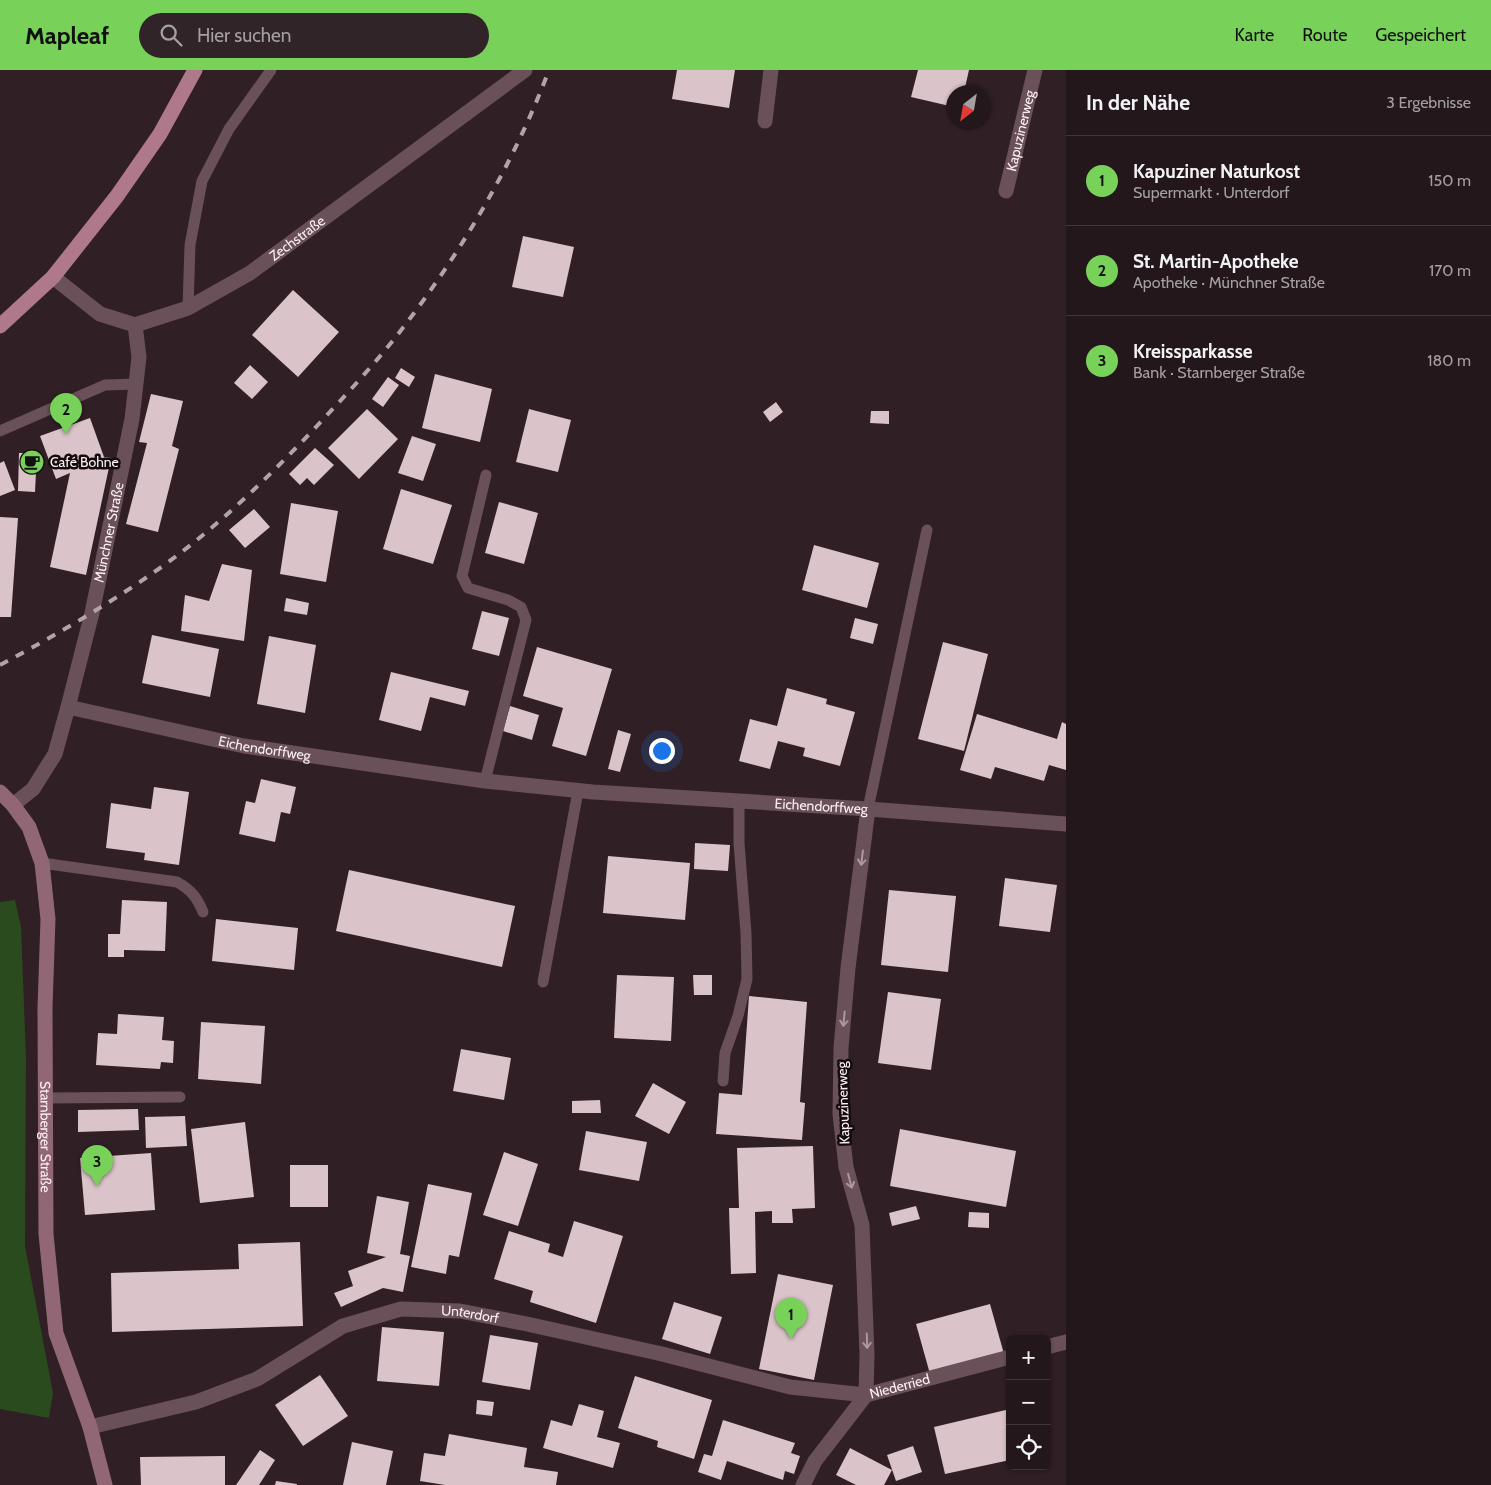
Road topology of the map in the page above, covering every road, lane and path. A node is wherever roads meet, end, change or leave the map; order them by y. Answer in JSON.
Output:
{"nodes":[{"id":1,"x":195,"y":70,"type":"edge"},
{"id":2,"x":271,"y":70,"type":"edge"},
{"id":3,"x":525,"y":70,"type":"edge"},
{"id":4,"x":771,"y":70,"type":"edge"},
{"id":5,"x":1035,"y":70,"type":"edge"},
{"id":6,"x":765,"y":121,"type":"dead end"},
{"id":7,"x":1006,"y":191,"type":"dead end"},
{"id":8,"x":52,"y":277,"type":"junction"},
{"id":9,"x":188,"y":308,"type":"junction"},
{"id":10,"x":135,"y":325,"type":"junction"},
{"id":11,"x":0,"y":326,"type":"edge"},
{"id":12,"x":137,"y":384,"type":"junction"},
{"id":13,"x":0,"y":431,"type":"edge"},
{"id":14,"x":486,"y":475,"type":"dead end"},
{"id":15,"x":928,"y":530,"type":"dead end"},
{"id":16,"x":68,"y":707,"type":"junction"},
{"id":17,"x":485,"y":781,"type":"junction"},
{"id":18,"x":578,"y":791,"type":"junction"},
{"id":19,"x":0,"y":792,"type":"edge"},
{"id":20,"x":739,"y":802,"type":"junction"},
{"id":21,"x":13,"y":805,"type":"junction"},
{"id":22,"x":868,"y":809,"type":"junction"},
{"id":23,"x":1066,"y":824,"type":"edge"},
{"id":24,"x":42,"y":862,"type":"junction"},
{"id":25,"x":203,"y":912,"type":"dead end"},
{"id":26,"x":543,"y":982,"type":"dead end"},
{"id":27,"x":723,"y":1081,"type":"dead end"},
{"id":28,"x":180,"y":1097,"type":"dead end"},
{"id":29,"x":45,"y":1098,"type":"junction"},
{"id":30,"x":1066,"y":1342,"type":"edge"},
{"id":31,"x":1051,"y":1346,"type":"edge"},
{"id":32,"x":1006,"y":1358,"type":"edge"},
{"id":33,"x":866,"y":1395,"type":"junction"},
{"id":34,"x":90,"y":1427,"type":"junction"},
{"id":35,"x":105,"y":1485,"type":"edge"},
{"id":36,"x":803,"y":1485,"type":"edge"}],
"edges":[{"from":1,"to":8,"type":"main road"},
{"from":2,"to":9,"type":"lane"},
{"from":3,"to":9,"type":"street","name":"Zechstraße"},
{"from":4,"to":6,"type":"street"},
{"from":5,"to":7,"type":"street","name":"Kapuzinerweg"},
{"from":8,"to":10,"type":"street"},
{"from":8,"to":11,"type":"main road"},
{"from":9,"to":10,"type":"street","name":"Zechstraße"},
{"from":10,"to":12,"type":"street","name":"Münchner Straße"},
{"from":12,"to":13,"type":"lane"},
{"from":12,"to":16,"type":"street","name":"Münchner Straße"},
{"from":14,"to":17,"type":"lane"},
{"from":15,"to":22,"type":"lane"},
{"from":16,"to":17,"type":"street","name":"Eichendorffweg"},
{"from":16,"to":21,"type":"street"},
{"from":17,"to":18,"type":"street","name":"Eichendorffweg"},
{"from":18,"to":20,"type":"street","name":"Eichendorffweg"},
{"from":18,"to":26,"type":"lane"},
{"from":19,"to":21,"type":"main road","name":"Starnberger Straße"},
{"from":20,"to":22,"type":"street","name":"Eichendorffweg"},
{"from":20,"to":27,"type":"lane"},
{"from":21,"to":24,"type":"main road","name":"Starnberger Straße"},
{"from":22,"to":23,"type":"street","name":"Eichendorffweg"},
{"from":22,"to":33,"type":"street","name":"Kapuzinerweg","one_way":true},
{"from":24,"to":25,"type":"lane"},
{"from":24,"to":29,"type":"main road","name":"Starnberger Straße"},
{"from":28,"to":29,"type":"lane"},
{"from":29,"to":34,"type":"main road","name":"Starnberger Straße"},
{"from":30,"to":31,"type":"street"},
{"from":32,"to":33,"type":"street","name":"Niederried"},
{"from":33,"to":34,"type":"street","name":"Unterdorf"},
{"from":33,"to":36,"type":"street","name":"Niederried"},
{"from":34,"to":35,"type":"main road","name":"Starnberger Straße"}]}
